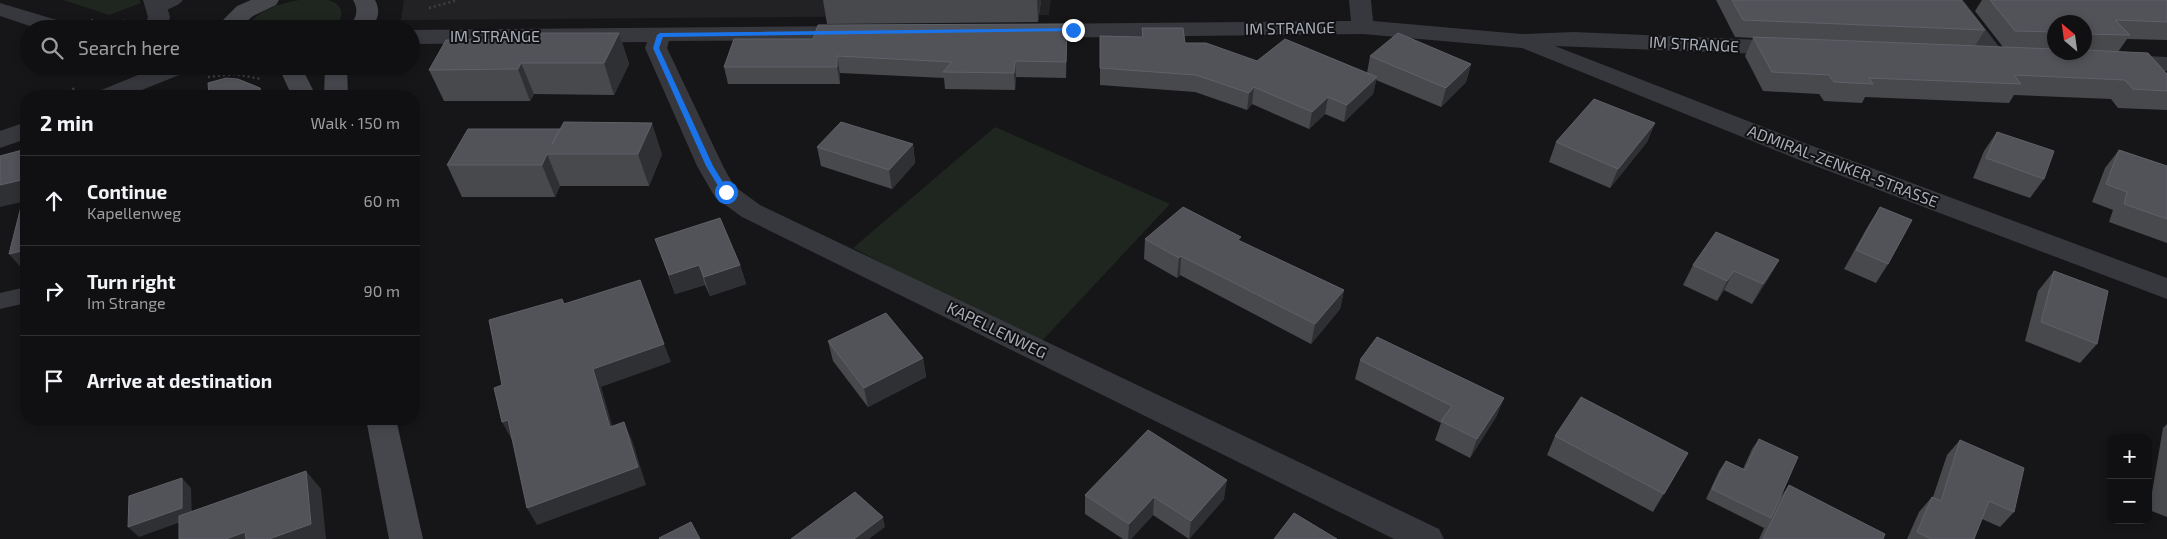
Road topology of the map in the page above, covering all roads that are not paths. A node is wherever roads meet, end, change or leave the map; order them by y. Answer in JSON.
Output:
{"nodes":[{"id":1,"x":268,"y":0,"type":"edge"},
{"id":2,"x":364,"y":0,"type":"edge"},
{"id":3,"x":1360,"y":0,"type":"edge"},
{"id":4,"x":1952,"y":0,"type":"edge"},
{"id":5,"x":161,"y":2,"type":"edge"},
{"id":6,"x":0,"y":9,"type":"edge"},
{"id":7,"x":34,"y":20,"type":"edge"},
{"id":8,"x":158,"y":20,"type":"edge"},
{"id":9,"x":236,"y":20,"type":"edge"},
{"id":10,"x":366,"y":20,"type":"edge"},
{"id":11,"x":1363,"y":27,"type":"junction"},
{"id":12,"x":1005,"y":31,"type":"edge"},
{"id":13,"x":870,"y":33,"type":"edge"},
{"id":14,"x":660,"y":35,"type":"junction"},
{"id":15,"x":420,"y":37,"type":"edge"},
{"id":16,"x":1521,"y":41,"type":"junction"},
{"id":17,"x":1809,"y":49,"type":"edge"},
{"id":18,"x":1966,"y":56,"type":"edge"},
{"id":19,"x":2100,"y":61,"type":"edge"},
{"id":20,"x":2167,"y":64,"type":"edge"},
{"id":21,"x":116,"y":75,"type":"edge"},
{"id":22,"x":159,"y":75,"type":"edge"},
{"id":23,"x":294,"y":75,"type":"edge"},
{"id":24,"x":336,"y":75,"type":"edge"},
{"id":25,"x":107,"y":90,"type":"edge"},
{"id":26,"x":122,"y":90,"type":"edge"},
{"id":27,"x":301,"y":90,"type":"edge"},
{"id":28,"x":336,"y":90,"type":"edge"},
{"id":29,"x":20,"y":132,"type":"edge"},
{"id":30,"x":0,"y":140,"type":"edge"},
{"id":31,"x":2167,"y":289,"type":"edge"},
{"id":32,"x":20,"y":296,"type":"edge"},
{"id":33,"x":0,"y":301,"type":"edge"},
{"id":34,"x":382,"y":425,"type":"edge"},
{"id":35,"x":406,"y":539,"type":"edge"},
{"id":36,"x":1428,"y":539,"type":"edge"}],
"edges":[{"from":1,"to":9,"type":"main road"},
{"from":2,"to":10,"type":"main road"},
{"from":3,"to":11,"type":"street"},
{"from":4,"to":18,"type":"street"},
{"from":5,"to":8,"type":"street"},
{"from":6,"to":7,"type":"street"},
{"from":11,"to":12,"type":"street","name":"IM STRANGE"},
{"from":11,"to":16,"type":"street","name":"IM STRANGE"},
{"from":13,"to":14,"type":"street","name":"IM STRANGE"},
{"from":14,"to":15,"type":"street","name":"IM STRANGE"},
{"from":14,"to":36,"type":"street","name":"KAPELLENWEG"},
{"from":16,"to":17,"type":"street","name":"IM STRANGE"},
{"from":16,"to":31,"type":"street","name":"ADMIRAL-ZENKER-STRASSE"},
{"from":19,"to":20,"type":"street"},
{"from":21,"to":25,"type":"street"},
{"from":22,"to":26,"type":"street"},
{"from":23,"to":27,"type":"main road"},
{"from":24,"to":28,"type":"main road"},
{"from":29,"to":30,"type":"street"},
{"from":32,"to":33,"type":"lane"},
{"from":34,"to":35,"type":"main road"}]}
